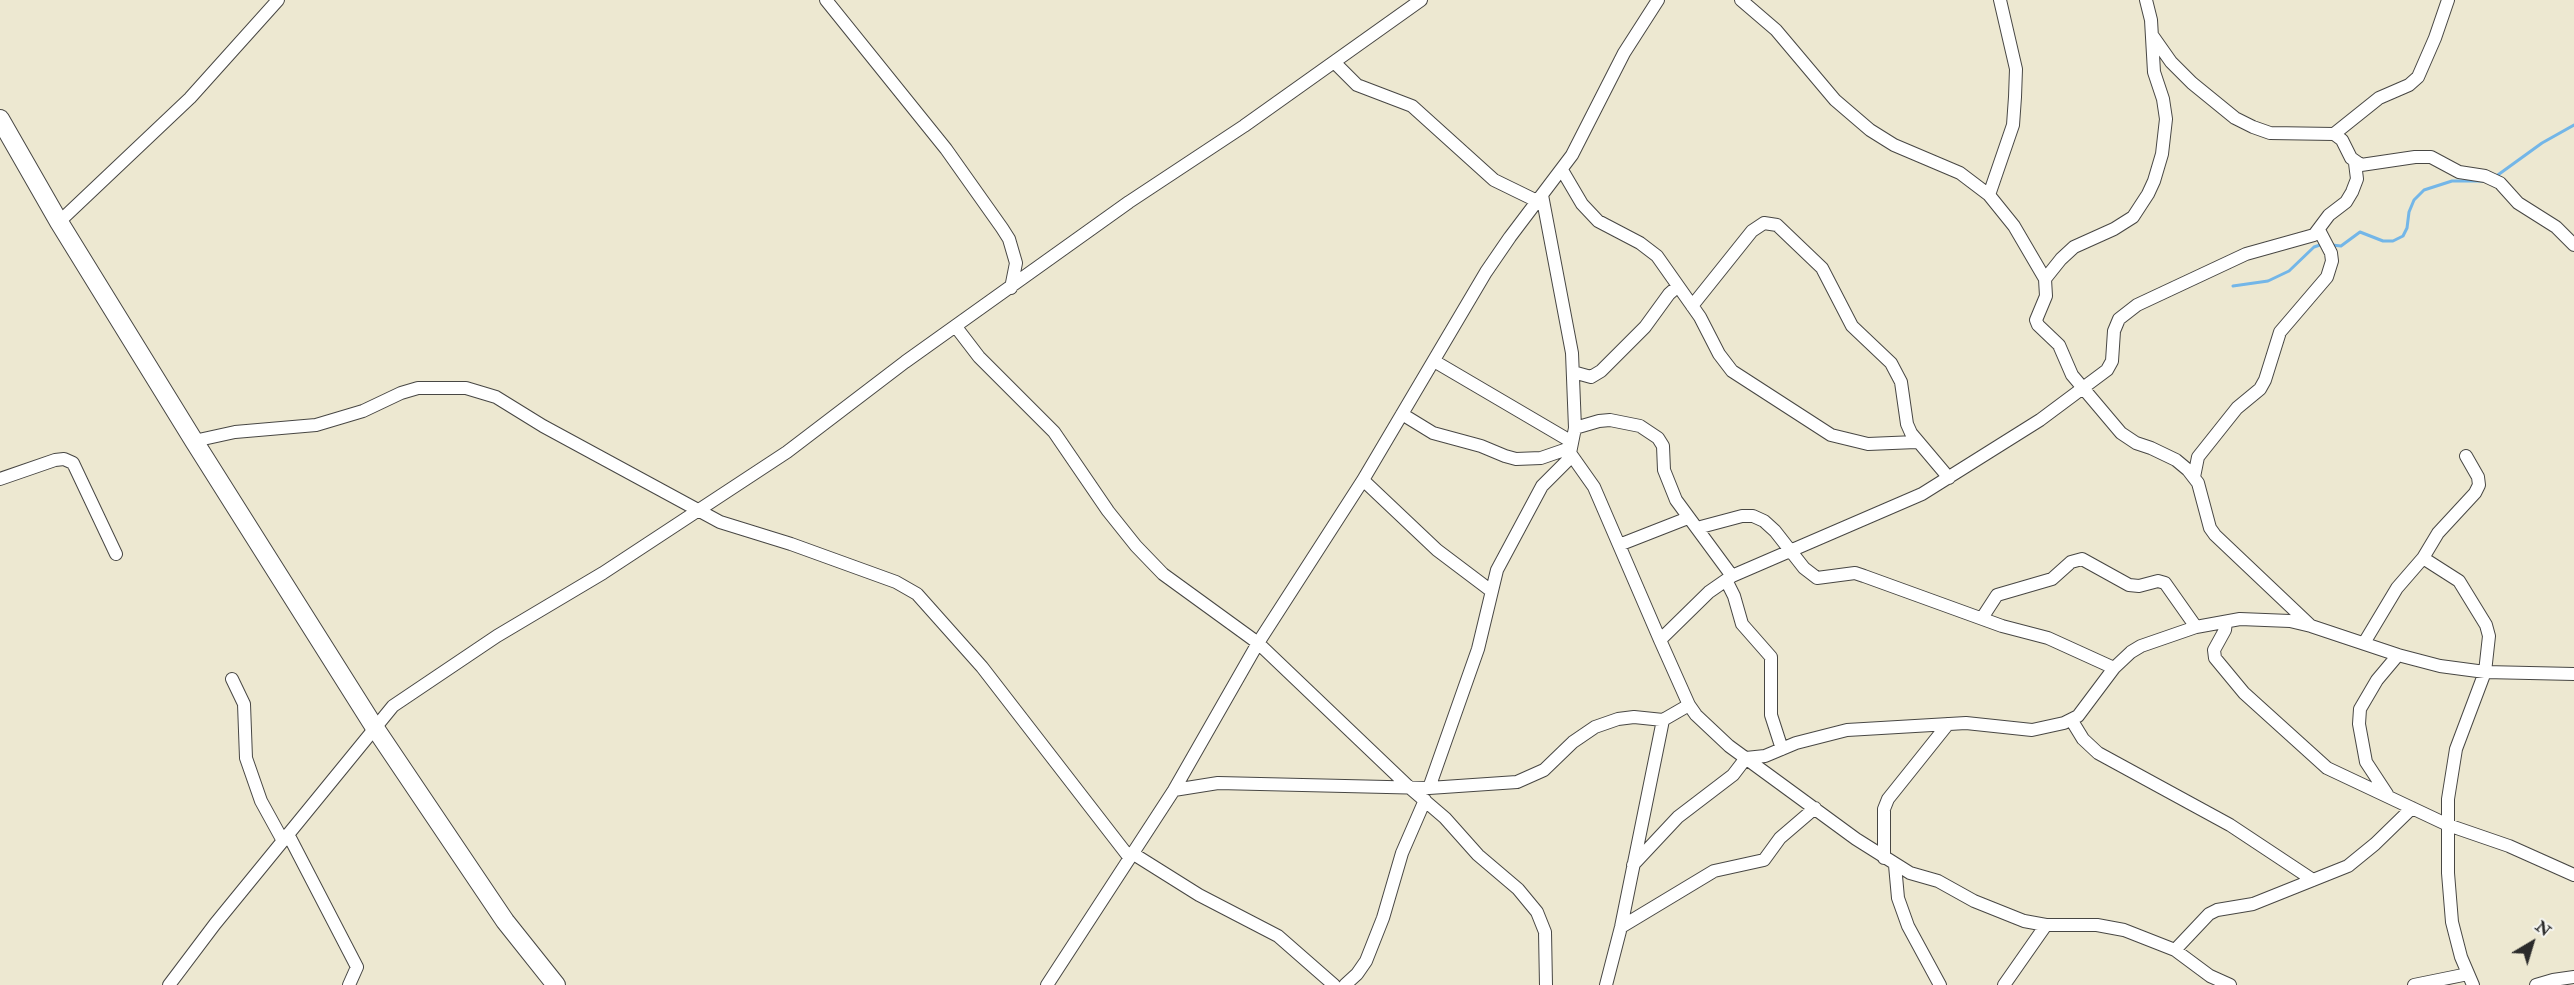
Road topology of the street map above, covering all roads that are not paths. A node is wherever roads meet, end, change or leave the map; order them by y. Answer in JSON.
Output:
{"nodes":[{"id":1,"x":278,"y":0,"type":"edge"},
{"id":2,"x":826,"y":0,"type":"edge"},
{"id":3,"x":1421,"y":0,"type":"edge"},
{"id":4,"x":1658,"y":0,"type":"edge"},
{"id":5,"x":1742,"y":0,"type":"edge"},
{"id":6,"x":2000,"y":0,"type":"edge"},
{"id":7,"x":2146,"y":0,"type":"edge"},
{"id":8,"x":2448,"y":0,"type":"edge"},
{"id":9,"x":2152,"y":35,"type":"junction"},
{"id":10,"x":1335,"y":63,"type":"junction"},
{"id":11,"x":0,"y":119,"type":"edge"},
{"id":12,"x":2334,"y":134,"type":"junction"},
{"id":13,"x":2355,"y":163,"type":"junction"},
{"id":14,"x":1562,"y":170,"type":"junction"},
{"id":15,"x":1989,"y":195,"type":"junction"},
{"id":16,"x":1540,"y":198,"type":"junction"},
{"id":17,"x":59,"y":222,"type":"junction"},
{"id":18,"x":2319,"y":230,"type":"junction"},
{"id":19,"x":2574,"y":244,"type":"edge"},
{"id":20,"x":1014,"y":252,"type":"junction"},
{"id":21,"x":1041,"y":266,"type":"junction"},
{"id":22,"x":2045,"y":279,"type":"junction"},
{"id":23,"x":1678,"y":286,"type":"junction"},
{"id":24,"x":1011,"y":288,"type":"junction"},
{"id":25,"x":1692,"y":306,"type":"junction"},
{"id":26,"x":956,"y":327,"type":"junction"},
{"id":27,"x":1434,"y":361,"type":"junction"},
{"id":28,"x":1573,"y":372,"type":"junction"},
{"id":29,"x":2084,"y":388,"type":"junction"},
{"id":30,"x":1402,"y":414,"type":"junction"},
{"id":31,"x":1575,"y":428,"type":"junction"},
{"id":32,"x":194,"y":441,"type":"junction"},
{"id":33,"x":1917,"y":442,"type":"junction"},
{"id":34,"x":1571,"y":448,"type":"junction"},
{"id":35,"x":2466,"y":456,"type":"dead end"},
{"id":36,"x":2194,"y":477,"type":"junction"},
{"id":37,"x":1949,"y":478,"type":"junction"},
{"id":38,"x":0,"y":479,"type":"edge"},
{"id":39,"x":1364,"y":480,"type":"junction"},
{"id":40,"x":699,"y":512,"type":"junction"},
{"id":41,"x":1688,"y":518,"type":"junction"},
{"id":42,"x":1697,"y":528,"type":"junction"},
{"id":43,"x":1619,"y":545,"type":"junction"},
{"id":44,"x":1792,"y":551,"type":"junction"},
{"id":45,"x":116,"y":554,"type":"dead end"},
{"id":46,"x":2423,"y":558,"type":"junction"},
{"id":47,"x":1729,"y":578,"type":"junction"},
{"id":48,"x":1491,"y":590,"type":"junction"},
{"id":49,"x":1982,"y":618,"type":"junction"},
{"id":50,"x":2226,"y":622,"type":"junction"},
{"id":51,"x":2311,"y":626,"type":"junction"},
{"id":52,"x":2196,"y":627,"type":"junction"},
{"id":53,"x":1660,"y":640,"type":"junction"},
{"id":54,"x":1258,"y":643,"type":"junction"},
{"id":55,"x":2364,"y":643,"type":"junction"},
{"id":56,"x":2398,"y":655,"type":"junction"},
{"id":57,"x":2114,"y":668,"type":"junction"},
{"id":58,"x":2485,"y":672,"type":"junction"},
{"id":59,"x":2574,"y":675,"type":"edge"},
{"id":60,"x":232,"y":679,"type":"dead end"},
{"id":61,"x":1689,"y":705,"type":"junction"},
{"id":62,"x":1663,"y":720,"type":"junction"},
{"id":63,"x":2072,"y":721,"type":"junction"},
{"id":64,"x":1948,"y":724,"type":"junction"},
{"id":65,"x":375,"y":728,"type":"junction"},
{"id":66,"x":1782,"y":749,"type":"junction"},
{"id":67,"x":1746,"y":758,"type":"junction"},
{"id":68,"x":1410,"y":788,"type":"junction"},
{"id":69,"x":1174,"y":790,"type":"junction"},
{"id":70,"x":1427,"y":794,"type":"junction"},
{"id":71,"x":2389,"y":797,"type":"junction"},
{"id":72,"x":1815,"y":808,"type":"junction"},
{"id":73,"x":2412,"y":808,"type":"junction"},
{"id":74,"x":2448,"y":825,"type":"junction"},
{"id":75,"x":285,"y":838,"type":"junction"},
{"id":76,"x":1130,"y":855,"type":"junction"},
{"id":77,"x":1890,"y":862,"type":"junction"},
{"id":78,"x":1633,"y":865,"type":"junction"},
{"id":79,"x":2574,"y":875,"type":"edge"},
{"id":80,"x":2313,"y":880,"type":"junction"},
{"id":81,"x":2046,"y":925,"type":"junction"},
{"id":82,"x":1621,"y":927,"type":"junction"},
{"id":83,"x":2175,"y":950,"type":"junction"},
{"id":84,"x":2574,"y":977,"type":"edge"},
{"id":85,"x":2470,"y":980,"type":"edge"},
{"id":86,"x":169,"y":985,"type":"edge"},
{"id":87,"x":349,"y":985,"type":"edge"},
{"id":88,"x":556,"y":985,"type":"edge"},
{"id":89,"x":1047,"y":985,"type":"edge"},
{"id":90,"x":1334,"y":985,"type":"edge"},
{"id":91,"x":1345,"y":985,"type":"edge"},
{"id":92,"x":1546,"y":985,"type":"edge"},
{"id":93,"x":1606,"y":985,"type":"edge"},
{"id":94,"x":1940,"y":985,"type":"edge"},
{"id":95,"x":2004,"y":985,"type":"edge"},
{"id":96,"x":2230,"y":985,"type":"edge"},
{"id":97,"x":2414,"y":985,"type":"edge"},
{"id":98,"x":2536,"y":985,"type":"edge"}],
"edges":[{"from":1,"to":17,"type":"street"},
{"from":2,"to":20,"type":"street"},
{"from":3,"to":10,"type":"street"},
{"from":4,"to":14,"type":"street"},
{"from":5,"to":15,"type":"street"},
{"from":6,"to":15,"type":"street"},
{"from":7,"to":9,"type":"street"},
{"from":8,"to":12,"type":"street"},
{"from":9,"to":12,"type":"street"},
{"from":9,"to":22,"type":"street"},
{"from":10,"to":16,"type":"street"},
{"from":10,"to":21,"type":"street"},
{"from":11,"to":17,"type":"street"},
{"from":12,"to":13,"type":"street"},
{"from":13,"to":18,"type":"street"},
{"from":13,"to":19,"type":"street"},
{"from":14,"to":16,"type":"street"},
{"from":14,"to":23,"type":"street"},
{"from":15,"to":22,"type":"street"},
{"from":16,"to":27,"type":"street"},
{"from":16,"to":28,"type":"street"},
{"from":17,"to":32,"type":"street"},
{"from":18,"to":29,"type":"street"},
{"from":18,"to":36,"type":"street"},
{"from":20,"to":21,"type":"street"},
{"from":20,"to":24,"type":"street"},
{"from":21,"to":24,"type":"street"},
{"from":22,"to":29,"type":"street"},
{"from":23,"to":25,"type":"street"},
{"from":23,"to":28,"type":"street"},
{"from":24,"to":26,"type":"street"},
{"from":25,"to":33,"type":"street"},
{"from":25,"to":33,"type":"street"},
{"from":26,"to":40,"type":"street"},
{"from":26,"to":54,"type":"street"},
{"from":27,"to":30,"type":"street"},
{"from":27,"to":34,"type":"street"},
{"from":28,"to":31,"type":"street"},
{"from":29,"to":36,"type":"street"},
{"from":29,"to":37,"type":"street"},
{"from":30,"to":34,"type":"street"},
{"from":30,"to":39,"type":"street"},
{"from":31,"to":34,"type":"street"},
{"from":31,"to":41,"type":"street"},
{"from":32,"to":40,"type":"street"},
{"from":32,"to":65,"type":"street"},
{"from":33,"to":37,"type":"street"},
{"from":34,"to":43,"type":"street"},
{"from":34,"to":48,"type":"street"},
{"from":35,"to":46,"type":"street"},
{"from":36,"to":51,"type":"street"},
{"from":37,"to":44,"type":"street"},
{"from":38,"to":45,"type":"street"},
{"from":39,"to":48,"type":"street"},
{"from":39,"to":54,"type":"street"},
{"from":40,"to":65,"type":"street"},
{"from":40,"to":76,"type":"street"},
{"from":41,"to":42,"type":"street"},
{"from":41,"to":43,"type":"street"},
{"from":42,"to":44,"type":"street"},
{"from":42,"to":47,"type":"street"},
{"from":43,"to":53,"type":"street"},
{"from":44,"to":47,"type":"street"},
{"from":44,"to":49,"type":"street"},
{"from":46,"to":55,"type":"street"},
{"from":46,"to":58,"type":"street"},
{"from":47,"to":53,"type":"street"},
{"from":47,"to":66,"type":"street"},
{"from":48,"to":70,"type":"street"},
{"from":49,"to":52,"type":"street"},
{"from":49,"to":57,"type":"street"},
{"from":50,"to":51,"type":"street"},
{"from":50,"to":52,"type":"street"},
{"from":50,"to":71,"type":"street"},
{"from":51,"to":55,"type":"street"},
{"from":52,"to":57,"type":"street"},
{"from":53,"to":61,"type":"street"},
{"from":54,"to":68,"type":"street"},
{"from":54,"to":69,"type":"street"},
{"from":55,"to":56,"type":"street"},
{"from":56,"to":58,"type":"street"},
{"from":56,"to":71,"type":"street"},
{"from":57,"to":63,"type":"street"},
{"from":58,"to":59,"type":"street"},
{"from":58,"to":74,"type":"street"},
{"from":60,"to":75,"type":"street"},
{"from":61,"to":62,"type":"street"},
{"from":61,"to":67,"type":"street"},
{"from":62,"to":70,"type":"street"},
{"from":62,"to":78,"type":"street"},
{"from":63,"to":64,"type":"street"},
{"from":63,"to":80,"type":"street"},
{"from":64,"to":66,"type":"street"},
{"from":64,"to":77,"type":"street"},
{"from":65,"to":75,"type":"street"},
{"from":65,"to":88,"type":"street"},
{"from":66,"to":67,"type":"street"},
{"from":67,"to":72,"type":"street"},
{"from":67,"to":78,"type":"street"},
{"from":68,"to":69,"type":"street"},
{"from":68,"to":70,"type":"street"},
{"from":69,"to":76,"type":"street"},
{"from":70,"to":91,"type":"street"},
{"from":70,"to":92,"type":"street"},
{"from":71,"to":73,"type":"street"},
{"from":72,"to":77,"type":"street"},
{"from":72,"to":82,"type":"street"},
{"from":73,"to":74,"type":"street"},
{"from":73,"to":80,"type":"street"},
{"from":74,"to":79,"type":"street"},
{"from":74,"to":85,"type":"street"},
{"from":75,"to":86,"type":"street"},
{"from":75,"to":87,"type":"street"},
{"from":76,"to":89,"type":"street"},
{"from":76,"to":90,"type":"street"},
{"from":77,"to":81,"type":"street"},
{"from":77,"to":94,"type":"street"},
{"from":78,"to":82,"type":"street"},
{"from":80,"to":83,"type":"street"},
{"from":81,"to":83,"type":"street"},
{"from":81,"to":95,"type":"street"},
{"from":82,"to":93,"type":"street"},
{"from":83,"to":96,"type":"street"},
{"from":84,"to":98,"type":"street"},
{"from":85,"to":97,"type":"street"}]}
